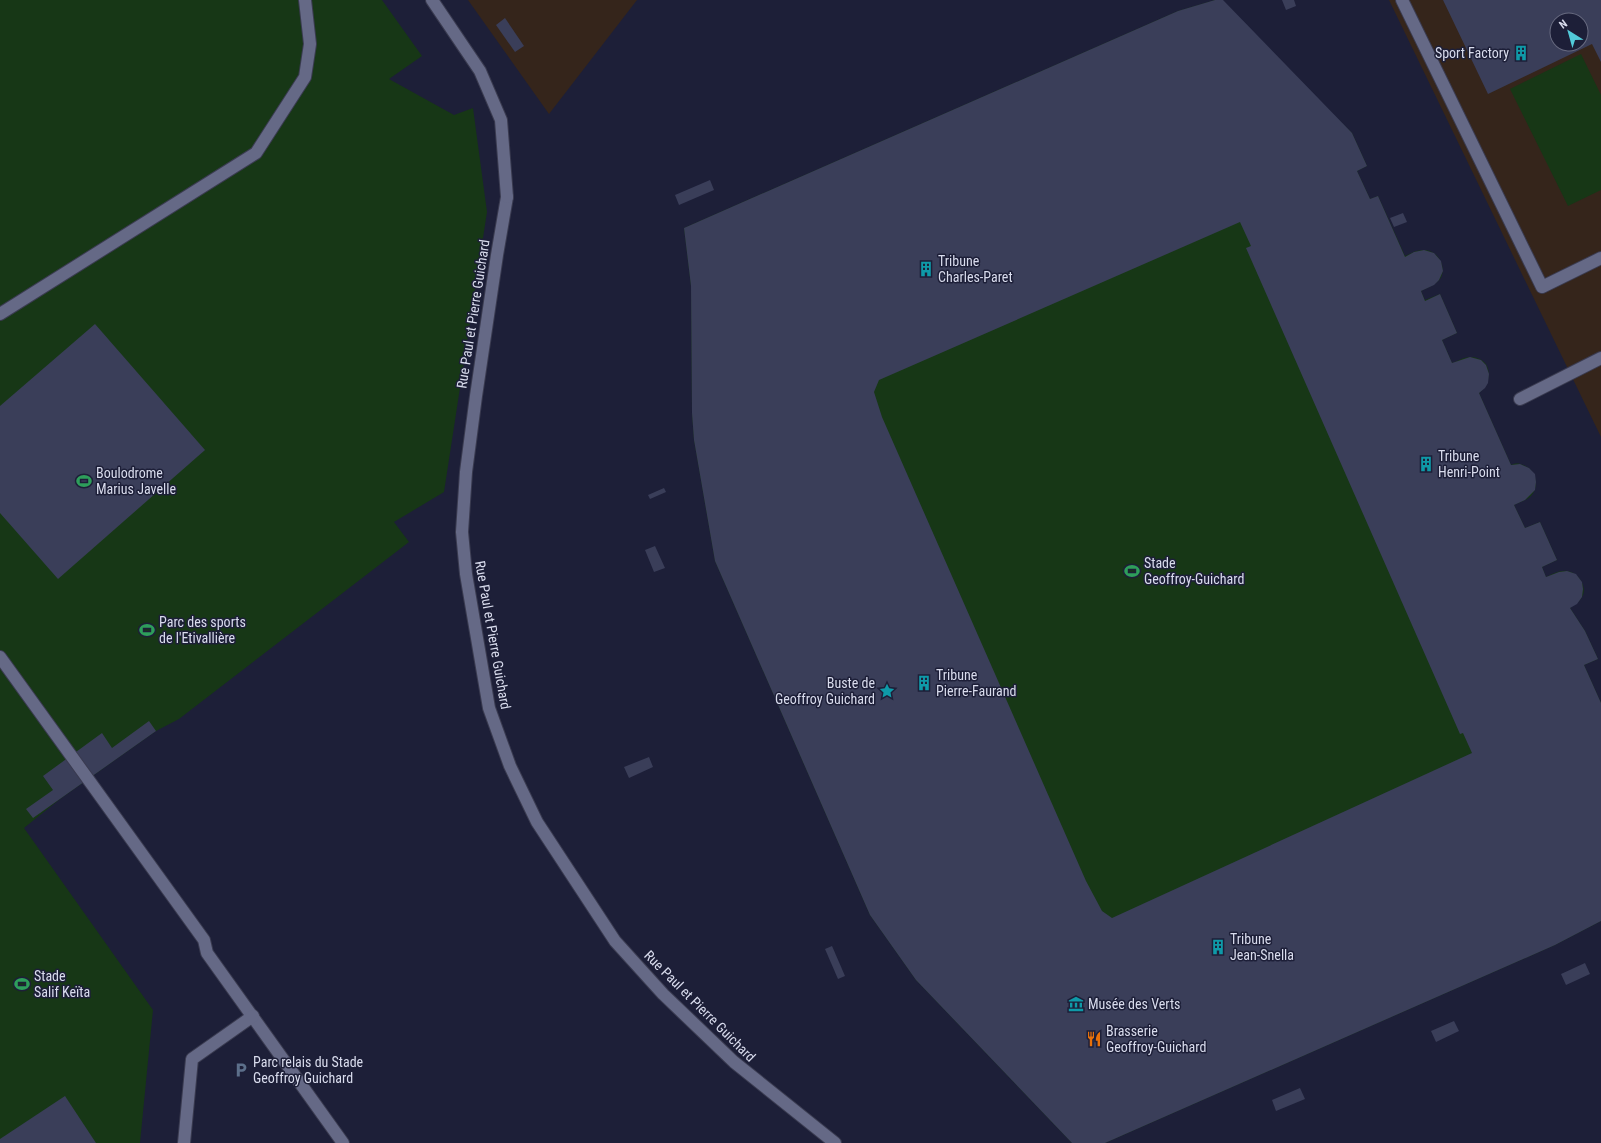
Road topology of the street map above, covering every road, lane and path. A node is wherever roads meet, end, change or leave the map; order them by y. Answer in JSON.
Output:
{"nodes":[{"id":1,"x":305,"y":0,"type":"edge"},
{"id":2,"x":432,"y":0,"type":"edge"},
{"id":3,"x":1402,"y":0,"type":"edge"},
{"id":4,"x":1601,"y":258,"type":"edge"},
{"id":5,"x":0,"y":314,"type":"edge"},
{"id":6,"x":1601,"y":358,"type":"edge"},
{"id":7,"x":1520,"y":399,"type":"dead end"},
{"id":8,"x":0,"y":657,"type":"edge"},
{"id":9,"x":253,"y":1016,"type":"junction"},
{"id":10,"x":184,"y":1143,"type":"edge"},
{"id":11,"x":342,"y":1143,"type":"edge"},
{"id":12,"x":835,"y":1143,"type":"edge"}],
"edges":[{"from":1,"to":5,"type":"street"},
{"from":2,"to":12,"type":"street","name":"Rue Paul et Pierre Guichard"},
{"from":3,"to":4,"type":"street"},
{"from":6,"to":7,"type":"street"},
{"from":8,"to":9,"type":"street"},
{"from":9,"to":10,"type":"street"},
{"from":9,"to":11,"type":"street"}]}
